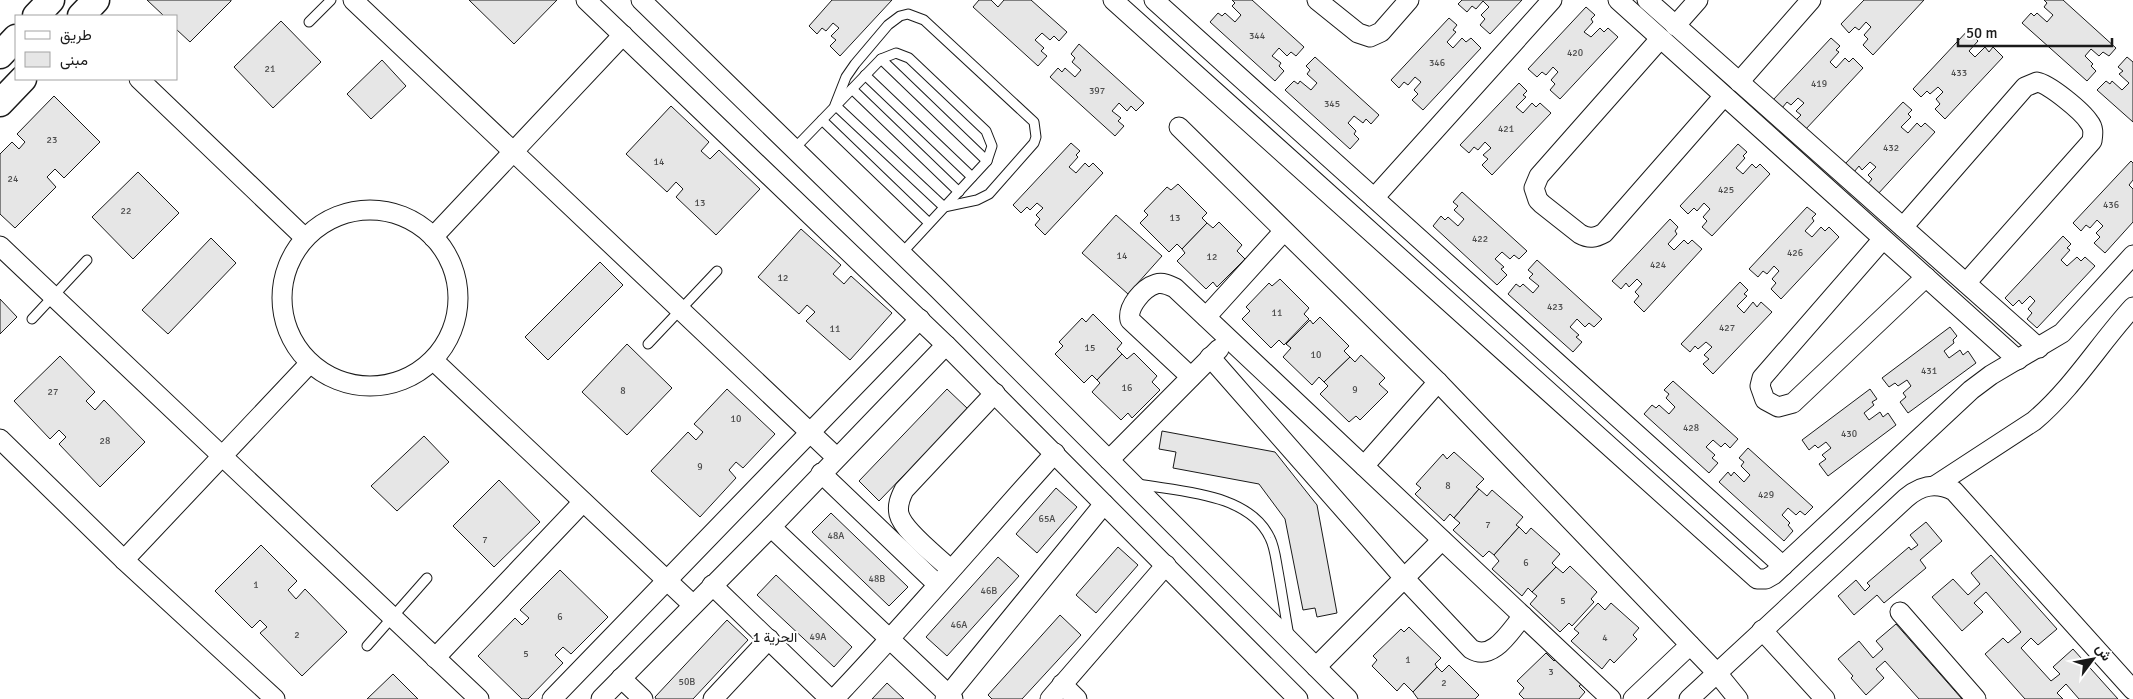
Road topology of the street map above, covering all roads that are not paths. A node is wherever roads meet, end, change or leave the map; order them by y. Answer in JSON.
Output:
{"nodes":[{"id":1,"x":96,"y":0,"type":"edge"},
{"id":2,"x":330,"y":0,"type":"edge"},
{"id":3,"x":352,"y":0,"type":"edge"},
{"id":4,"x":586,"y":0,"type":"edge"},
{"id":5,"x":641,"y":0,"type":"edge"},
{"id":6,"x":1113,"y":0,"type":"edge"},
{"id":7,"x":1154,"y":0,"type":"edge"},
{"id":8,"x":1318,"y":0,"type":"edge"},
{"id":9,"x":1409,"y":0,"type":"edge"},
{"id":10,"x":1552,"y":0,"type":"edge"},
{"id":11,"x":1618,"y":0,"type":"edge"},
{"id":12,"x":1646,"y":0,"type":"edge"},
{"id":13,"x":1698,"y":0,"type":"edge"},
{"id":14,"x":1811,"y":0,"type":"edge"},
{"id":15,"x":82,"y":15,"type":"edge"},
{"id":16,"x":309,"y":22,"type":"dead end"},
{"id":17,"x":1676,"y":26,"type":"junction"},
{"id":18,"x":622,"y":35,"type":"junction"},
{"id":19,"x":15,"y":39,"type":"edge"},
{"id":20,"x":1660,"y":39,"type":"junction"},
{"id":21,"x":0,"y":55,"type":"edge"},
{"id":22,"x":881,"y":59,"type":"junction"},
{"id":23,"x":865,"y":75,"type":"junction"},
{"id":24,"x":22,"y":80,"type":"edge"},
{"id":25,"x":140,"y":80,"type":"edge"},
{"id":26,"x":1739,"y":82,"type":"junction"},
{"id":27,"x":852,"y":89,"type":"junction"},
{"id":28,"x":1724,"y":96,"type":"junction"},
{"id":29,"x":0,"y":103,"type":"edge"},
{"id":30,"x":835,"y":105,"type":"junction"},
{"id":31,"x":822,"y":120,"type":"junction"},
{"id":32,"x":1179,"y":127,"type":"dead end"},
{"id":33,"x":793,"y":150,"type":"junction"},
{"id":34,"x":513,"y":152,"type":"junction"},
{"id":35,"x":987,"y":160,"type":"junction"},
{"id":36,"x":972,"y":177,"type":"junction"},
{"id":37,"x":959,"y":192,"type":"junction"},
{"id":38,"x":1374,"y":198,"type":"junction"},
{"id":39,"x":944,"y":207,"type":"junction"},
{"id":40,"x":929,"y":223,"type":"junction"},
{"id":41,"x":1903,"y":227,"type":"junction"},
{"id":42,"x":1284,"y":231,"type":"junction"},
{"id":43,"x":433,"y":237,"type":"junction"},
{"id":44,"x":304,"y":238,"type":"junction"},
{"id":45,"x":1883,"y":239,"type":"junction"},
{"id":46,"x":0,"y":246,"type":"edge"},
{"id":47,"x":901,"y":254,"type":"junction"},
{"id":48,"x":2133,"y":256,"type":"edge"},
{"id":49,"x":87,"y":260,"type":"dead end"},
{"id":50,"x":717,"y":271,"type":"dead end"},
{"id":51,"x":1926,"y":277,"type":"junction"},
{"id":52,"x":1966,"y":283,"type":"junction"},
{"id":53,"x":53,"y":296,"type":"junction"},
{"id":54,"x":2133,"y":307,"type":"edge"},
{"id":55,"x":680,"y":310,"type":"junction"},
{"id":56,"x":1206,"y":317,"type":"junction"},
{"id":57,"x":32,"y":319,"type":"dead end"},
{"id":58,"x":920,"y":320,"type":"junction"},
{"id":59,"x":1229,"y":339,"type":"junction"},
{"id":60,"x":648,"y":344,"type":"dead end"},
{"id":61,"x":946,"y":345,"type":"junction"},
{"id":62,"x":2039,"y":348,"type":"junction"},
{"id":63,"x":1210,"y":358,"type":"junction"},
{"id":64,"x":433,"y":360,"type":"junction"},
{"id":65,"x":2018,"y":360,"type":"junction"},
{"id":66,"x":310,"y":363,"type":"junction"},
{"id":67,"x":1191,"y":377,"type":"junction"},
{"id":68,"x":1438,"y":382,"type":"junction"},
{"id":69,"x":995,"y":394,"type":"junction"},
{"id":70,"x":810,"y":433,"type":"junction"},
{"id":71,"x":0,"y":439,"type":"edge"},
{"id":72,"x":1055,"y":453,"type":"junction"},
{"id":73,"x":222,"y":456,"type":"junction"},
{"id":74,"x":836,"y":458,"type":"junction"},
{"id":75,"x":1109,"y":460,"type":"junction"},
{"id":76,"x":1364,"y":466,"type":"junction"},
{"id":77,"x":821,"y":473,"type":"junction"},
{"id":78,"x":1132,"y":483,"type":"junction"},
{"id":79,"x":1936,"y":485,"type":"junction"},
{"id":80,"x":583,"y":502,"type":"junction"},
{"id":81,"x":1104,"y":504,"type":"junction"},
{"id":82,"x":771,"y":527,"type":"junction"},
{"id":83,"x":906,"y":527,"type":"junction"},
{"id":84,"x":1442,"y":540,"type":"junction"},
{"id":85,"x":892,"y":541,"type":"junction"},
{"id":86,"x":124,"y":560,"type":"junction"},
{"id":87,"x":1166,"y":565,"type":"junction"},
{"id":88,"x":1783,"y":566,"type":"junction"},
{"id":89,"x":950,"y":569,"type":"junction"},
{"id":90,"x":427,"y":578,"type":"dead end"},
{"id":91,"x":1405,"y":579,"type":"junction"},
{"id":92,"x":666,"y":581,"type":"junction"},
{"id":93,"x":937,"y":584,"type":"junction"},
{"id":94,"x":712,"y":585,"type":"junction"},
{"id":95,"x":693,"y":605,"type":"junction"},
{"id":96,"x":1900,"y":612,"type":"dead end"},
{"id":97,"x":1523,"y":616,"type":"junction"},
{"id":98,"x":392,"y":617,"type":"junction"},
{"id":99,"x":1762,"y":630,"type":"junction"},
{"id":100,"x":769,"y":639,"type":"junction"},
{"id":101,"x":890,"y":640,"type":"junction"},
{"id":102,"x":1290,"y":641,"type":"junction"},
{"id":103,"x":1690,"y":645,"type":"junction"},
{"id":104,"x":367,"y":646,"type":"dead end"},
{"id":105,"x":435,"y":658,"type":"junction"},
{"id":106,"x":1316,"y":667,"type":"junction"},
{"id":107,"x":1717,"y":673,"type":"junction"},
{"id":108,"x":622,"y":678,"type":"junction"},
{"id":109,"x":1062,"y":684,"type":"junction"},
{"id":110,"x":2133,"y":690,"type":"edge"},
{"id":111,"x":949,"y":698,"type":"edge"},
{"id":112,"x":276,"y":699,"type":"edge"},
{"id":113,"x":479,"y":699,"type":"edge"},
{"id":114,"x":552,"y":699,"type":"edge"},
{"id":115,"x":602,"y":699,"type":"edge"},
{"id":116,"x":643,"y":699,"type":"edge"},
{"id":117,"x":713,"y":699,"type":"edge"},
{"id":118,"x":830,"y":699,"type":"edge"},
{"id":119,"x":834,"y":699,"type":"edge"},
{"id":120,"x":1050,"y":699,"type":"edge"},
{"id":121,"x":1077,"y":699,"type":"edge"},
{"id":122,"x":1298,"y":699,"type":"edge"},
{"id":123,"x":1348,"y":699,"type":"edge"},
{"id":124,"x":1611,"y":699,"type":"edge"},
{"id":125,"x":1633,"y":699,"type":"edge"},
{"id":126,"x":1689,"y":699,"type":"edge"},
{"id":127,"x":1738,"y":699,"type":"edge"},
{"id":128,"x":1825,"y":699,"type":"edge"},
{"id":129,"x":1976,"y":699,"type":"edge"}],
"edges":[{"from":1,"to":15,"type":"street"},
{"from":2,"to":16,"type":"lane"},
{"from":3,"to":34,"type":"street"},
{"from":4,"to":18,"type":"street"},
{"from":5,"to":33,"type":"street"},
{"from":6,"to":88,"type":"street"},
{"from":7,"to":38,"type":"street"},
{"from":8,"to":9,"type":"street"},
{"from":10,"to":38,"type":"street"},
{"from":11,"to":20,"type":"street"},
{"from":12,"to":17,"type":"street"},
{"from":13,"to":17,"type":"street"},
{"from":14,"to":26,"type":"street"},
{"from":17,"to":26,"type":"street"},
{"from":18,"to":34,"type":"street"},
{"from":18,"to":58,"type":"street"},
{"from":19,"to":21,"type":"street"},
{"from":20,"to":28,"type":"street"},
{"from":20,"to":28,"type":"street"},
{"from":22,"to":23,"type":"lane"},
{"from":22,"to":35,"type":"lane"},
{"from":22,"to":35,"type":"lane"},
{"from":23,"to":27,"type":"lane"},
{"from":23,"to":36,"type":"lane"},
{"from":24,"to":29,"type":"street"},
{"from":25,"to":44,"type":"street"},
{"from":26,"to":41,"type":"street"},
{"from":27,"to":30,"type":"lane"},
{"from":27,"to":37,"type":"lane"},
{"from":28,"to":45,"type":"street"},
{"from":30,"to":31,"type":"lane"},
{"from":30,"to":39,"type":"lane"},
{"from":30,"to":39,"type":"lane"},
{"from":31,"to":33,"type":"lane"},
{"from":31,"to":40,"type":"lane"},
{"from":32,"to":42,"type":"street"},
{"from":33,"to":47,"type":"street"},
{"from":34,"to":43,"type":"street"},
{"from":34,"to":55,"type":"street"},
{"from":35,"to":36,"type":"lane"},
{"from":36,"to":37,"type":"lane"},
{"from":37,"to":39,"type":"lane"},
{"from":38,"to":88,"type":"street"},
{"from":39,"to":40,"type":"lane"},
{"from":40,"to":47,"type":"lane"},
{"from":41,"to":52,"type":"street"},
{"from":41,"to":52,"type":"street"},
{"from":42,"to":56,"type":"street"},
{"from":42,"to":68,"type":"street"},
{"from":43,"to":44,"type":"street"},
{"from":43,"to":64,"type":"street"},
{"from":44,"to":66,"type":"street"},
{"from":45,"to":51,"type":"street"},
{"from":45,"to":51,"type":"street"},
{"from":46,"to":53,"type":"street"},
{"from":47,"to":75,"type":"street"},
{"from":48,"to":62,"type":"street"},
{"from":49,"to":53,"type":"lane"},
{"from":50,"to":55,"type":"lane"},
{"from":51,"to":65,"type":"street"},
{"from":52,"to":62,"type":"street"},
{"from":53,"to":57,"type":"lane"},
{"from":53,"to":73,"type":"street"},
{"from":54,"to":79,"type":"street"},
{"from":55,"to":60,"type":"lane"},
{"from":55,"to":70,"type":"street"},
{"from":56,"to":59,"type":"street"},
{"from":56,"to":67,"type":"street"},
{"from":58,"to":61,"type":"street"},
{"from":58,"to":70,"type":"street"},
{"from":59,"to":63,"type":"street"},
{"from":59,"to":76,"type":"street"},
{"from":61,"to":69,"type":"street"},
{"from":61,"to":74,"type":"street"},
{"from":62,"to":65,"type":"street"},
{"from":63,"to":67,"type":"street"},
{"from":63,"to":91,"type":"street"},
{"from":64,"to":66,"type":"street"},
{"from":64,"to":80,"type":"street"},
{"from":65,"to":88,"type":"street"},
{"from":66,"to":73,"type":"street"},
{"from":67,"to":75,"type":"street"},
{"from":68,"to":76,"type":"street"},
{"from":68,"to":103,"type":"street"},
{"from":69,"to":72,"type":"street"},
{"from":69,"to":83,"type":"street"},
{"from":70,"to":74,"type":"street"},
{"from":70,"to":92,"type":"street"},
{"from":71,"to":86,"type":"street"},
{"from":72,"to":81,"type":"street"},
{"from":72,"to":89,"type":"street"},
{"from":73,"to":86,"type":"street"},
{"from":73,"to":98,"type":"street"},
{"from":74,"to":77,"type":"street"},
{"from":75,"to":78,"type":"street"},
{"from":76,"to":84,"type":"street"},
{"from":77,"to":82,"type":"street"},
{"from":77,"to":85,"type":"street"},
{"from":78,"to":102,"type":"street"},
{"from":78,"to":102,"type":"lane"},
{"from":79,"to":99,"type":"street"},
{"from":79,"to":110,"type":"street"},
{"from":80,"to":92,"type":"street"},
{"from":80,"to":105,"type":"street"},
{"from":81,"to":87,"type":"street"},
{"from":81,"to":111,"type":"street"},
{"from":82,"to":94,"type":"street"},
{"from":82,"to":101,"type":"street"},
{"from":83,"to":85,"type":"street"},
{"from":83,"to":89,"type":"street"},
{"from":84,"to":91,"type":"street"},
{"from":84,"to":97,"type":"street"},
{"from":85,"to":93,"type":"street"},
{"from":86,"to":112,"type":"street"},
{"from":87,"to":109,"type":"street"},
{"from":87,"to":122,"type":"street"},
{"from":89,"to":93,"type":"street"},
{"from":90,"to":98,"type":"lane"},
{"from":91,"to":97,"type":"street"},
{"from":91,"to":106,"type":"street"},
{"from":92,"to":95,"type":"street"},
{"from":92,"to":114,"type":"street"},
{"from":93,"to":101,"type":"street"},
{"from":94,"to":95,"type":"street"},
{"from":94,"to":100,"type":"street"},
{"from":95,"to":108,"type":"street"},
{"from":96,"to":129,"type":"street"},
{"from":97,"to":124,"type":"street"},
{"from":98,"to":104,"type":"lane"},
{"from":98,"to":105,"type":"street"},
{"from":99,"to":107,"type":"street"},
{"from":99,"to":128,"type":"street"},
{"from":100,"to":117,"type":"street"},
{"from":100,"to":118,"type":"street"},
{"from":101,"to":111,"type":"street"},
{"from":101,"to":119,"type":"street"},
{"from":102,"to":106,"type":"street"},
{"from":103,"to":107,"type":"street"},
{"from":103,"to":125,"type":"street"},
{"from":105,"to":113,"type":"street"},
{"from":106,"to":123,"type":"street"},
{"from":107,"to":126,"type":"street"},
{"from":107,"to":127,"type":"street"},
{"from":108,"to":115,"type":"street"},
{"from":108,"to":116,"type":"street"},
{"from":109,"to":120,"type":"street"},
{"from":109,"to":121,"type":"street"}]}
